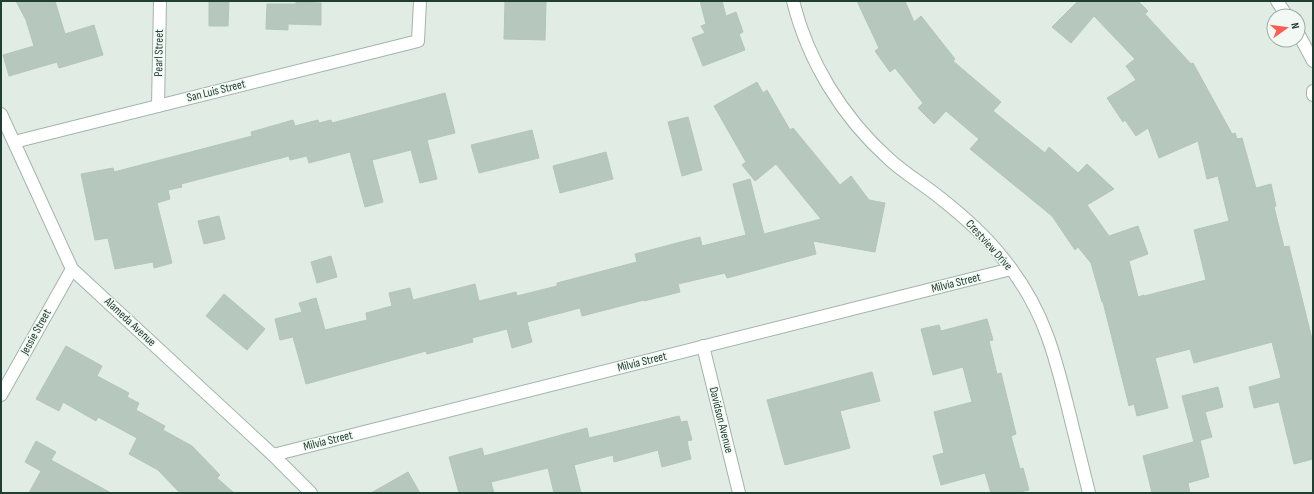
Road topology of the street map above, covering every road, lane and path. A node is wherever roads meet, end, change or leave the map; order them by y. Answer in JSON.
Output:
{"nodes":[{"id":1,"x":160,"y":1,"type":"edge"},
{"id":2,"x":420,"y":1,"type":"edge"},
{"id":3,"x":793,"y":1,"type":"edge"},
{"id":4,"x":1309,"y":45,"type":"edge"},
{"id":5,"x":1313,"y":61,"type":"edge"},
{"id":6,"x":1313,"y":91,"type":"edge"},
{"id":7,"x":1313,"y":95,"type":"edge"},
{"id":8,"x":158,"y":106,"type":"junction"},
{"id":9,"x":1,"y":114,"type":"edge"},
{"id":10,"x":14,"y":142,"type":"junction"},
{"id":11,"x":72,"y":269,"type":"junction"},
{"id":12,"x":1011,"y":269,"type":"junction"},
{"id":13,"x":703,"y":346,"type":"junction"},
{"id":14,"x":1,"y":395,"type":"edge"},
{"id":15,"x":273,"y":455,"type":"junction"},
{"id":16,"x":311,"y":493,"type":"edge"},
{"id":17,"x":739,"y":493,"type":"edge"},
{"id":18,"x":1089,"y":493,"type":"edge"}],
"edges":[{"from":1,"to":8,"type":"street","name":"Pearl Street"},
{"from":2,"to":8,"type":"street","name":"San Luis Street"},
{"from":3,"to":12,"type":"street","name":"Crestview Drive"},
{"from":4,"to":5,"type":"street"},
{"from":6,"to":7,"type":"street"},
{"from":8,"to":10,"type":"street","name":"San Luis Street"},
{"from":9,"to":10,"type":"street","name":"Alameda Avenue"},
{"from":10,"to":11,"type":"street","name":"Alameda Avenue"},
{"from":11,"to":14,"type":"street","name":"Jessie Street"},
{"from":11,"to":15,"type":"street","name":"Alameda Avenue"},
{"from":12,"to":13,"type":"street","name":"Milvia Street"},
{"from":12,"to":18,"type":"street","name":"Crestview Drive"},
{"from":13,"to":15,"type":"street","name":"Milvia Street"},
{"from":13,"to":17,"type":"street","name":"Davidson Avenue"},
{"from":15,"to":16,"type":"street","name":"Alameda Avenue"}]}
